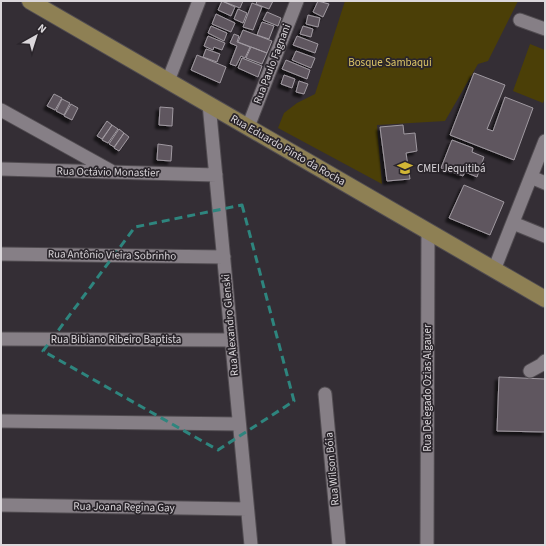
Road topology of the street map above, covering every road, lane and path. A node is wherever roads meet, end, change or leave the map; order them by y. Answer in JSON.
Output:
{"nodes":[{"id":1,"x":30,"y":1,"type":"edge"},
{"id":2,"x":199,"y":1,"type":"edge"},
{"id":3,"x":297,"y":1,"type":"edge"},
{"id":4,"x":520,"y":20,"type":"dead end"},
{"id":5,"x":545,"y":29,"type":"edge"},
{"id":6,"x":168,"y":81,"type":"junction"},
{"id":7,"x":209,"y":104,"type":"junction"},
{"id":8,"x":1,"y":110,"type":"edge"},
{"id":9,"x":248,"y":127,"type":"junction"},
{"id":10,"x":545,"y":141,"type":"edge"},
{"id":11,"x":1,"y":169,"type":"edge"},
{"id":12,"x":112,"y":172,"type":"junction"},
{"id":13,"x":216,"y":174,"type":"junction"},
{"id":14,"x":531,"y":177,"type":"junction"},
{"id":15,"x":545,"y":183,"type":"edge"},
{"id":16,"x":512,"y":223,"type":"junction"},
{"id":17,"x":428,"y":232,"type":"junction"},
{"id":18,"x":545,"y":236,"type":"edge"},
{"id":19,"x":1,"y":254,"type":"edge"},
{"id":20,"x":224,"y":257,"type":"junction"},
{"id":21,"x":494,"y":270,"type":"junction"},
{"id":22,"x":545,"y":299,"type":"edge"},
{"id":23,"x":1,"y":338,"type":"edge"},
{"id":24,"x":231,"y":340,"type":"junction"},
{"id":25,"x":545,"y":361,"type":"edge"},
{"id":26,"x":530,"y":371,"type":"dead end"},
{"id":27,"x":325,"y":394,"type":"dead end"},
{"id":28,"x":1,"y":421,"type":"edge"},
{"id":29,"x":239,"y":424,"type":"junction"},
{"id":30,"x":1,"y":505,"type":"edge"},
{"id":31,"x":248,"y":509,"type":"junction"},
{"id":32,"x":251,"y":545,"type":"edge"},
{"id":33,"x":339,"y":545,"type":"edge"},
{"id":34,"x":427,"y":545,"type":"edge"}],
"edges":[{"from":1,"to":6,"type":"main road","name":"Rua Eduardo Pinto da Rocha"},
{"from":2,"to":6,"type":"street"},
{"from":3,"to":9,"type":"street","name":"Rua Paulo Fagnani"},
{"from":4,"to":5,"type":"street"},
{"from":6,"to":7,"type":"main road","name":"Rua Eduardo Pinto da Rocha"},
{"from":7,"to":9,"type":"main road","name":"Rua Eduardo Pinto da Rocha"},
{"from":7,"to":13,"type":"street","name":"Rua Alexandro Glenski"},
{"from":8,"to":12,"type":"street"},
{"from":9,"to":17,"type":"main road","name":"Rua Eduardo Pinto da Rocha"},
{"from":10,"to":14,"type":"street"},
{"from":11,"to":12,"type":"street","name":"Rua Octávio Monastier"},
{"from":12,"to":13,"type":"street","name":"Rua Octávio Monastier"},
{"from":13,"to":20,"type":"street","name":"Rua Alexandro Glenski"},
{"from":14,"to":15,"type":"street"},
{"from":14,"to":16,"type":"street"},
{"from":16,"to":18,"type":"street"},
{"from":16,"to":21,"type":"street"},
{"from":17,"to":21,"type":"main road","name":"Rua Eduardo Pinto da Rocha"},
{"from":17,"to":34,"type":"street","name":"Rua Delegado Ozias Algauer"},
{"from":19,"to":20,"type":"street","name":"Rua Antônio Vieira Sobrinho"},
{"from":20,"to":24,"type":"street","name":"Rua Alexandro Glenski"},
{"from":21,"to":22,"type":"main road","name":"Rua Eduardo Pinto da Rocha"},
{"from":23,"to":24,"type":"street","name":"Rua Bibiano Ribeiro Baptista"},
{"from":24,"to":29,"type":"street","name":"Rua Alexandro Glenski"},
{"from":25,"to":26,"type":"street"},
{"from":27,"to":33,"type":"street","name":"Rua Wilson Bóia"},
{"from":28,"to":29,"type":"street"},
{"from":29,"to":31,"type":"street","name":"Rua Alexandro Glenski"},
{"from":30,"to":31,"type":"street","name":"Rua Joana Regina Gay"},
{"from":31,"to":32,"type":"street","name":"Rua Alexandro Glenski"}]}
